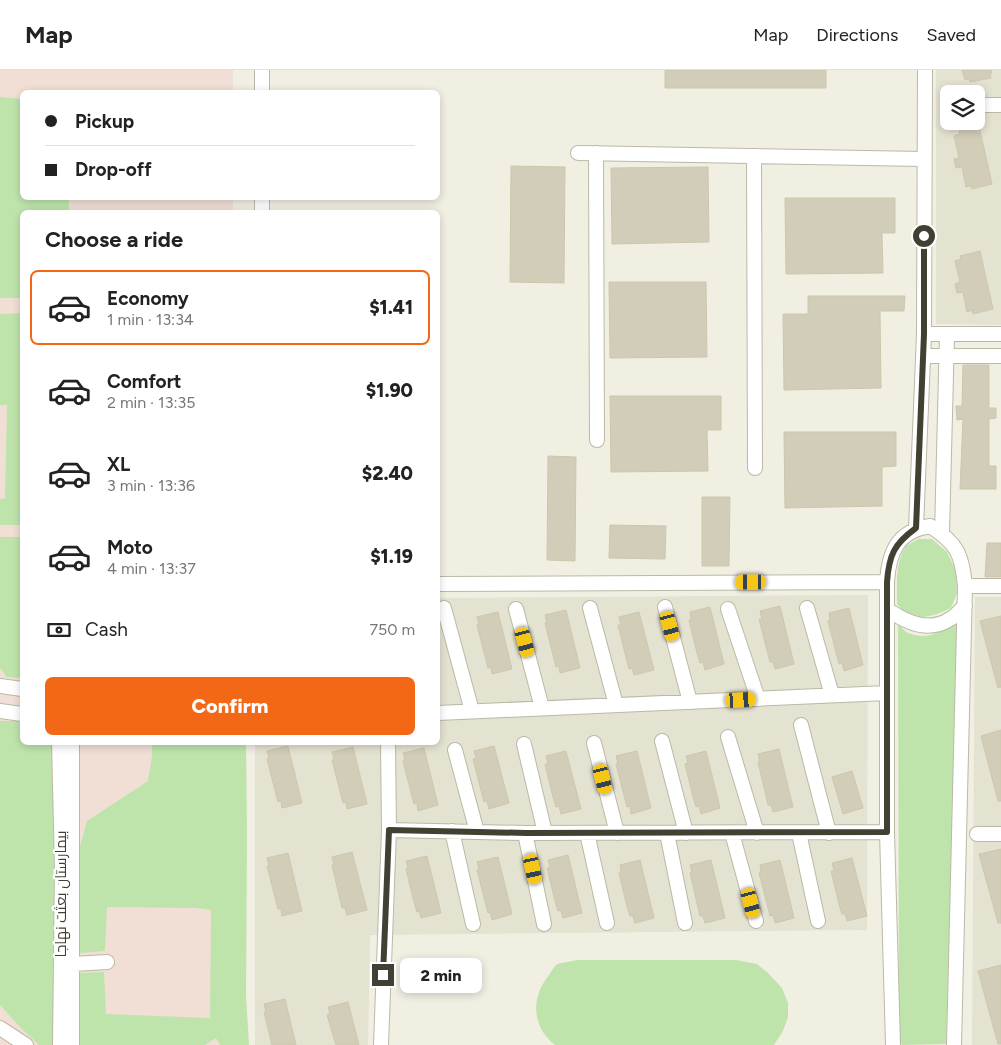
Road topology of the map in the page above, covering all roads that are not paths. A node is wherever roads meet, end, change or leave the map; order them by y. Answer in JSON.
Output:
{"nodes":[{"id":1,"x":262,"y":70,"type":"edge"},
{"id":2,"x":925,"y":70,"type":"edge"},
{"id":3,"x":262,"y":90,"type":"edge"},
{"id":4,"x":985,"y":105,"type":"edge"},
{"id":5,"x":1001,"y":106,"type":"edge"},
{"id":6,"x":578,"y":153,"type":"dead end"},
{"id":7,"x":596,"y":153,"type":"junction"},
{"id":8,"x":754,"y":156,"type":"junction"},
{"id":9,"x":924,"y":159,"type":"junction"},
{"id":10,"x":924,"y":334,"type":"junction"},
{"id":11,"x":947,"y":334,"type":"junction"},
{"id":12,"x":1001,"y":334,"type":"edge"},
{"id":13,"x":923,"y":356,"type":"junction"},
{"id":14,"x":946,"y":356,"type":"junction"},
{"id":15,"x":1001,"y":356,"type":"edge"},
{"id":16,"x":597,"y":440,"type":"dead end"},
{"id":17,"x":755,"y":468,"type":"dead end"},
{"id":18,"x":916,"y":528,"type":"junction"},
{"id":19,"x":942,"y":534,"type":"junction"},
{"id":20,"x":887,"y":582,"type":"junction"},
{"id":21,"x":440,"y":584,"type":"edge"},
{"id":22,"x":965,"y":586,"type":"junction"},
{"id":23,"x":1001,"y":586,"type":"edge"},
{"id":24,"x":965,"y":606,"type":"junction"},
{"id":25,"x":665,"y":607,"type":"dead end"},
{"id":26,"x":444,"y":608,"type":"dead end"},
{"id":27,"x":590,"y":608,"type":"dead end"},
{"id":28,"x":807,"y":608,"type":"dead end"},
{"id":29,"x":516,"y":609,"type":"dead end"},
{"id":30,"x":728,"y":609,"type":"dead end"},
{"id":31,"x":887,"y":610,"type":"junction"},
{"id":32,"x":0,"y":686,"type":"edge"},
{"id":33,"x":20,"y":689,"type":"edge"},
{"id":34,"x":887,"y":693,"type":"junction"},
{"id":35,"x":832,"y":696,"type":"junction"},
{"id":36,"x":758,"y":699,"type":"junction"},
{"id":37,"x":690,"y":702,"type":"junction"},
{"id":38,"x":616,"y":705,"type":"junction"},
{"id":39,"x":542,"y":708,"type":"junction"},
{"id":40,"x":0,"y":711,"type":"edge"},
{"id":41,"x":472,"y":711,"type":"junction"},
{"id":42,"x":440,"y":713,"type":"edge"},
{"id":43,"x":20,"y":714,"type":"edge"},
{"id":44,"x":801,"y":725,"type":"dead end"},
{"id":45,"x":728,"y":737,"type":"dead end"},
{"id":46,"x":662,"y":741,"type":"dead end"},
{"id":47,"x":594,"y":743,"type":"dead end"},
{"id":48,"x":524,"y":744,"type":"dead end"},
{"id":49,"x":59,"y":745,"type":"edge"},
{"id":50,"x":72,"y":745,"type":"edge"},
{"id":51,"x":388,"y":745,"type":"edge"},
{"id":52,"x":456,"y":750,"type":"dead end"},
{"id":53,"x":389,"y":830,"type":"junction"},
{"id":54,"x":452,"y":831,"type":"junction"},
{"id":55,"x":477,"y":832,"type":"junction"},
{"id":56,"x":732,"y":832,"type":"junction"},
{"id":57,"x":829,"y":832,"type":"junction"},
{"id":58,"x":887,"y":832,"type":"junction"},
{"id":59,"x":526,"y":833,"type":"junction"},
{"id":60,"x":545,"y":833,"type":"junction"},
{"id":61,"x":587,"y":833,"type":"junction"},
{"id":62,"x":616,"y":833,"type":"junction"},
{"id":63,"x":667,"y":833,"type":"junction"},
{"id":64,"x":686,"y":833,"type":"junction"},
{"id":65,"x":758,"y":833,"type":"junction"},
{"id":66,"x":798,"y":833,"type":"junction"},
{"id":67,"x":977,"y":834,"type":"dead end"},
{"id":68,"x":1001,"y":834,"type":"edge"},
{"id":69,"x":756,"y":921,"type":"dead end"},
{"id":70,"x":818,"y":921,"type":"dead end"},
{"id":71,"x":607,"y":923,"type":"dead end"},
{"id":72,"x":685,"y":923,"type":"dead end"},
{"id":73,"x":472,"y":924,"type":"dead end"},
{"id":74,"x":544,"y":924,"type":"dead end"},
{"id":75,"x":108,"y":962,"type":"dead end"},
{"id":76,"x":72,"y":964,"type":"junction"},
{"id":77,"x":0,"y":1028,"type":"edge"},
{"id":78,"x":21,"y":1043,"type":"edge"},
{"id":79,"x":60,"y":1045,"type":"edge"},
{"id":80,"x":72,"y":1045,"type":"edge"},
{"id":81,"x":381,"y":1045,"type":"edge"},
{"id":82,"x":893,"y":1045,"type":"edge"},
{"id":83,"x":954,"y":1045,"type":"edge"}],
"edges":[{"from":1,"to":3,"type":"street"},
{"from":2,"to":9,"type":"street"},
{"from":4,"to":5,"type":"street"},
{"from":6,"to":7,"type":"street"},
{"from":7,"to":8,"type":"street"},
{"from":7,"to":16,"type":"street"},
{"from":8,"to":9,"type":"street"},
{"from":8,"to":17,"type":"street"},
{"from":9,"to":10,"type":"street"},
{"from":10,"to":11,"type":"street"},
{"from":10,"to":13,"type":"street"},
{"from":11,"to":12,"type":"street"},
{"from":11,"to":14,"type":"street"},
{"from":13,"to":14,"type":"street"},
{"from":13,"to":18,"type":"street"},
{"from":14,"to":15,"type":"street"},
{"from":14,"to":19,"type":"street"},
{"from":18,"to":19,"type":"street"},
{"from":18,"to":20,"type":"street"},
{"from":19,"to":22,"type":"street"},
{"from":20,"to":21,"type":"street"},
{"from":20,"to":31,"type":"street"},
{"from":22,"to":23,"type":"street"},
{"from":22,"to":24,"type":"street"},
{"from":24,"to":31,"type":"street"},
{"from":24,"to":83,"type":"street"},
{"from":25,"to":37,"type":"street"},
{"from":26,"to":41,"type":"street"},
{"from":27,"to":38,"type":"street"},
{"from":28,"to":35,"type":"street"},
{"from":29,"to":39,"type":"street"},
{"from":30,"to":36,"type":"street"},
{"from":31,"to":34,"type":"street"},
{"from":32,"to":33,"type":"street"},
{"from":34,"to":35,"type":"street"},
{"from":34,"to":58,"type":"street"},
{"from":35,"to":36,"type":"street"},
{"from":36,"to":37,"type":"street"},
{"from":37,"to":38,"type":"street"},
{"from":38,"to":39,"type":"street"},
{"from":39,"to":41,"type":"street"},
{"from":40,"to":43,"type":"street"},
{"from":41,"to":42,"type":"street"},
{"from":44,"to":57,"type":"street"},
{"from":45,"to":65,"type":"street"},
{"from":46,"to":64,"type":"street"},
{"from":47,"to":62,"type":"street"},
{"from":48,"to":60,"type":"street"},
{"from":49,"to":79,"type":"street","name":"بیمارستان بعثت نهاجا"},
{"from":50,"to":76,"type":"street","name":"بیمارستان بعثت نهاجا"},
{"from":51,"to":53,"type":"street"},
{"from":52,"to":55,"type":"street"},
{"from":53,"to":54,"type":"street"},
{"from":53,"to":81,"type":"street"},
{"from":54,"to":55,"type":"street"},
{"from":54,"to":73,"type":"street"},
{"from":55,"to":59,"type":"street"},
{"from":56,"to":64,"type":"street"},
{"from":56,"to":65,"type":"street"},
{"from":56,"to":69,"type":"street"},
{"from":57,"to":58,"type":"street"},
{"from":57,"to":66,"type":"street"},
{"from":58,"to":82,"type":"street"},
{"from":59,"to":60,"type":"street"},
{"from":59,"to":74,"type":"street"},
{"from":60,"to":61,"type":"street"},
{"from":61,"to":62,"type":"street"},
{"from":61,"to":71,"type":"street"},
{"from":62,"to":63,"type":"street"},
{"from":63,"to":64,"type":"street"},
{"from":63,"to":72,"type":"street"},
{"from":65,"to":66,"type":"street"},
{"from":66,"to":70,"type":"street"},
{"from":67,"to":68,"type":"street"},
{"from":75,"to":76,"type":"street"},
{"from":76,"to":80,"type":"street","name":"بیمارستان بعثت نهاجا"},
{"from":77,"to":78,"type":"street"}]}
